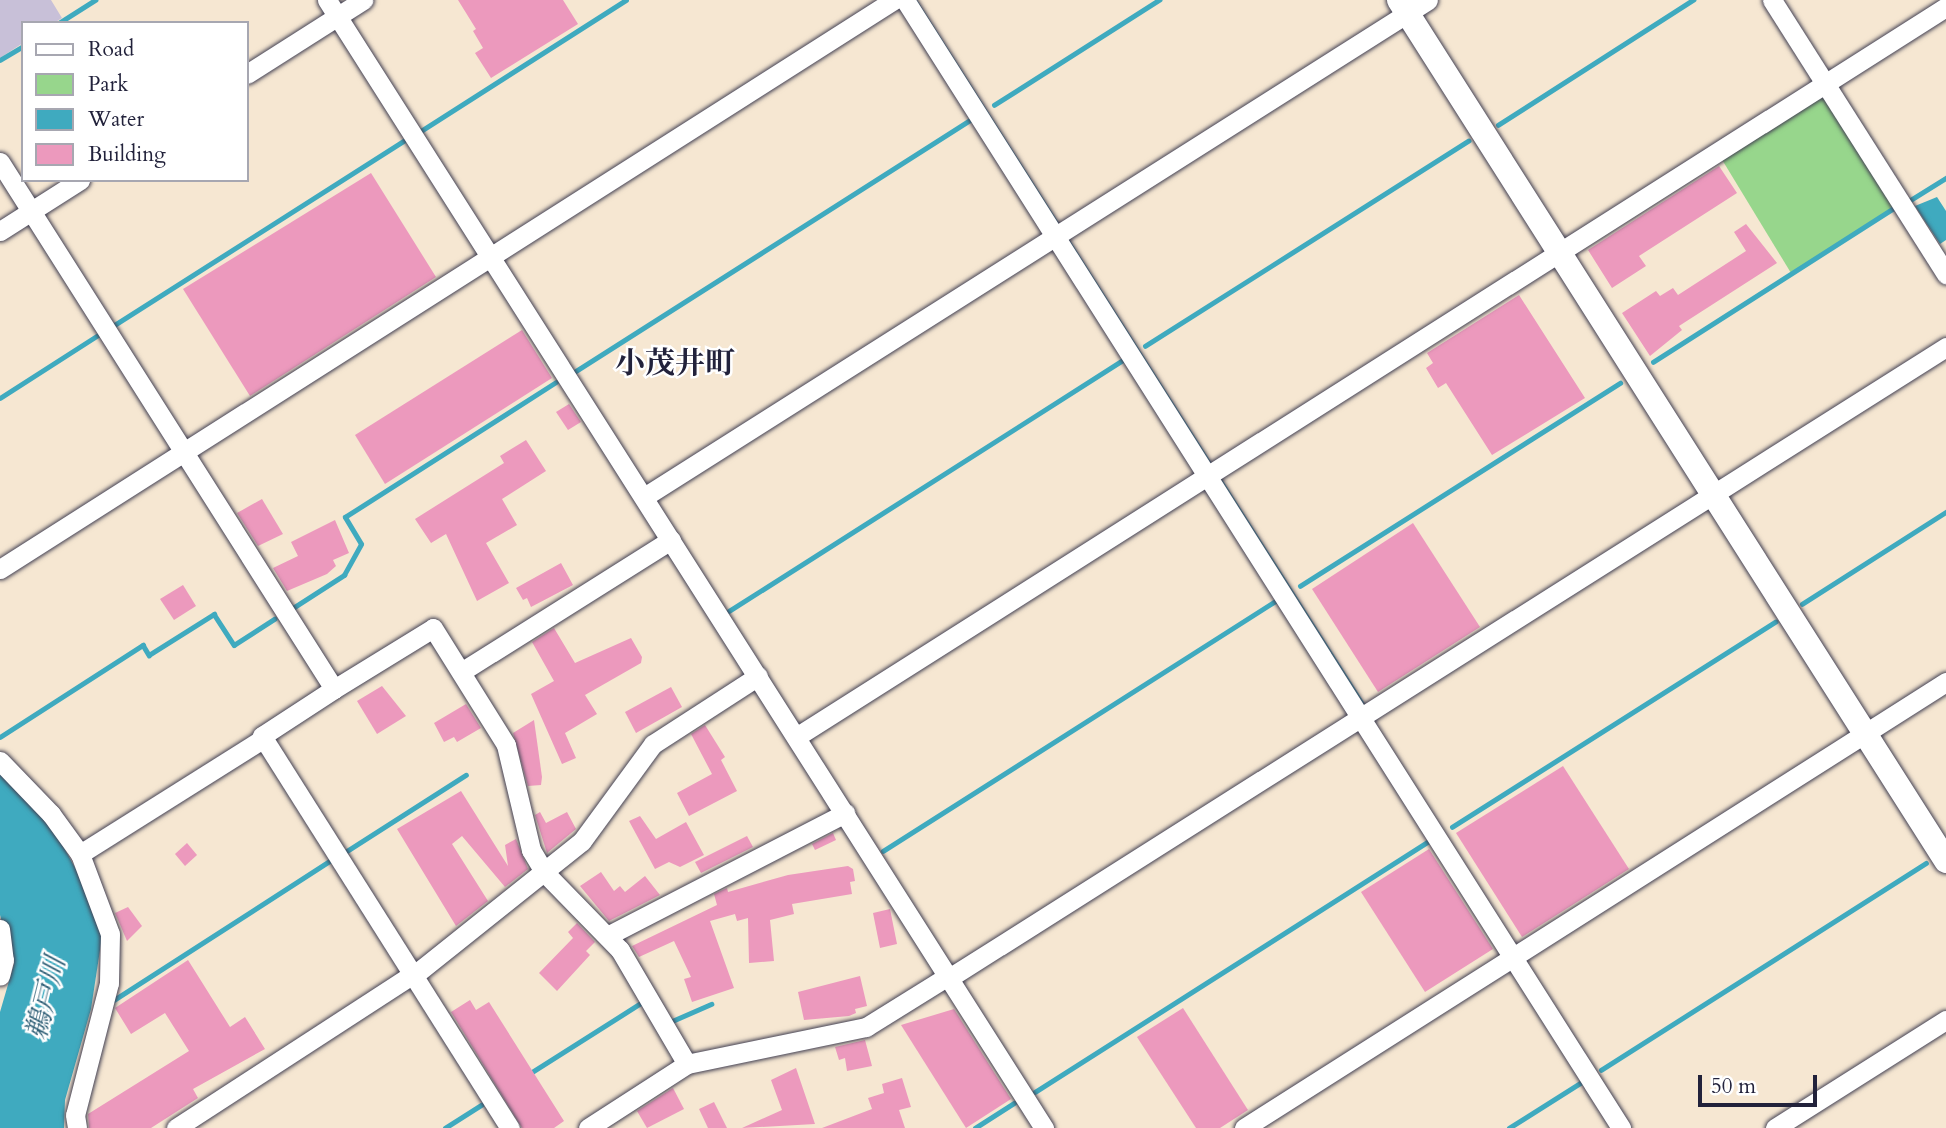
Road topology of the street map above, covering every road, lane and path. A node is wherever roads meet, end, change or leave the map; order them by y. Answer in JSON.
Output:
{"nodes":[{"id":1,"x":363,"y":0,"type":"edge"},
{"id":2,"x":894,"y":0,"type":"edge"},
{"id":3,"x":905,"y":0,"type":"edge"},
{"id":4,"x":1429,"y":0,"type":"edge"},
{"id":5,"x":1772,"y":0,"type":"edge"},
{"id":6,"x":1404,"y":7,"type":"edge"},
{"id":7,"x":1946,"y":7,"type":"edge"},
{"id":8,"x":332,"y":8,"type":"edge"},
{"id":9,"x":248,"y":73,"type":"edge"},
{"id":10,"x":1825,"y":83,"type":"junction"},
{"id":11,"x":0,"y":162,"type":"edge"},
{"id":12,"x":77,"y":182,"type":"edge"},
{"id":13,"x":31,"y":211,"type":"junction"},
{"id":14,"x":0,"y":231,"type":"edge"},
{"id":15,"x":1059,"y":233,"type":"junction"},
{"id":16,"x":1559,"y":252,"type":"junction"},
{"id":17,"x":490,"y":257,"type":"junction"},
{"id":18,"x":1946,"y":274,"type":"edge"},
{"id":19,"x":1946,"y":347,"type":"edge"},
{"id":20,"x":184,"y":452,"type":"junction"},
{"id":21,"x":1212,"y":473,"type":"junction"},
{"id":22,"x":1714,"y":493,"type":"junction"},
{"id":23,"x":643,"y":498,"type":"junction"},
{"id":24,"x":671,"y":540,"type":"junction"},
{"id":25,"x":0,"y":569,"type":"edge"},
{"id":26,"x":461,"y":672,"type":"junction"},
{"id":27,"x":758,"y":676,"type":"junction"},
{"id":28,"x":1946,"y":682,"type":"edge"},
{"id":29,"x":334,"y":690,"type":"junction"},
{"id":30,"x":1360,"y":718,"type":"junction"},
{"id":31,"x":1865,"y":733,"type":"junction"},
{"id":32,"x":796,"y":737,"type":"junction"},
{"id":33,"x":264,"y":738,"type":"junction"},
{"id":34,"x":0,"y":761,"type":"edge"},
{"id":35,"x":845,"y":813,"type":"junction"},
{"id":36,"x":80,"y":854,"type":"junction"},
{"id":37,"x":1946,"y":861,"type":"edge"},
{"id":38,"x":544,"y":872,"type":"junction"},
{"id":39,"x":0,"y":929,"type":"edge"},
{"id":40,"x":609,"y":935,"type":"junction"},
{"id":41,"x":1513,"y":958,"type":"junction"},
{"id":42,"x":1,"y":966,"type":"edge"},
{"id":43,"x":412,"y":975,"type":"junction"},
{"id":44,"x":948,"y":976,"type":"junction"},
{"id":45,"x":1946,"y":1020,"type":"edge"},
{"id":46,"x":687,"y":1064,"type":"junction"},
{"id":47,"x":77,"y":1128,"type":"edge"},
{"id":48,"x":176,"y":1128,"type":"edge"},
{"id":49,"x":510,"y":1128,"type":"edge"},
{"id":50,"x":588,"y":1128,"type":"edge"},
{"id":51,"x":1044,"y":1128,"type":"edge"},
{"id":52,"x":1244,"y":1128,"type":"edge"},
{"id":53,"x":1621,"y":1128,"type":"edge"},
{"id":54,"x":1775,"y":1128,"type":"edge"}],
"edges":[{"from":1,"to":8,"type":"street"},
{"from":2,"to":17,"type":"street"},
{"from":3,"to":15,"type":"street"},
{"from":4,"to":6,"type":"street"},
{"from":5,"to":10,"type":"street"},
{"from":6,"to":15,"type":"street"},
{"from":6,"to":16,"type":"street"},
{"from":7,"to":10,"type":"street"},
{"from":8,"to":9,"type":"street"},
{"from":8,"to":17,"type":"street"},
{"from":10,"to":16,"type":"street"},
{"from":10,"to":18,"type":"street"},
{"from":11,"to":13,"type":"street"},
{"from":12,"to":13,"type":"street"},
{"from":13,"to":14,"type":"street"},
{"from":13,"to":20,"type":"street"},
{"from":15,"to":21,"type":"street"},
{"from":15,"to":23,"type":"street"},
{"from":16,"to":21,"type":"street"},
{"from":16,"to":22,"type":"street"},
{"from":17,"to":20,"type":"street"},
{"from":17,"to":23,"type":"street"},
{"from":19,"to":22,"type":"street"},
{"from":20,"to":25,"type":"street"},
{"from":20,"to":29,"type":"street"},
{"from":21,"to":30,"type":"street"},
{"from":21,"to":32,"type":"street"},
{"from":22,"to":30,"type":"street"},
{"from":22,"to":31,"type":"street"},
{"from":23,"to":24,"type":"street"},
{"from":24,"to":26,"type":"street"},
{"from":24,"to":27,"type":"street"},
{"from":26,"to":29,"type":"street"},
{"from":26,"to":38,"type":"street"},
{"from":27,"to":32,"type":"street"},
{"from":27,"to":38,"type":"street"},
{"from":28,"to":31,"type":"street"},
{"from":29,"to":33,"type":"street"},
{"from":30,"to":41,"type":"street"},
{"from":30,"to":44,"type":"street"},
{"from":31,"to":37,"type":"street"},
{"from":31,"to":41,"type":"street"},
{"from":32,"to":35,"type":"street"},
{"from":33,"to":36,"type":"street"},
{"from":33,"to":43,"type":"street"},
{"from":34,"to":36,"type":"street"},
{"from":35,"to":40,"type":"street"},
{"from":35,"to":44,"type":"street"},
{"from":36,"to":47,"type":"street"},
{"from":38,"to":40,"type":"street"},
{"from":38,"to":43,"type":"street"},
{"from":39,"to":42,"type":"street"},
{"from":40,"to":46,"type":"street"},
{"from":41,"to":52,"type":"street"},
{"from":41,"to":53,"type":"street"},
{"from":43,"to":48,"type":"street"},
{"from":43,"to":49,"type":"street"},
{"from":44,"to":46,"type":"street"},
{"from":44,"to":51,"type":"street"},
{"from":45,"to":54,"type":"street"},
{"from":46,"to":50,"type":"street"}]}
